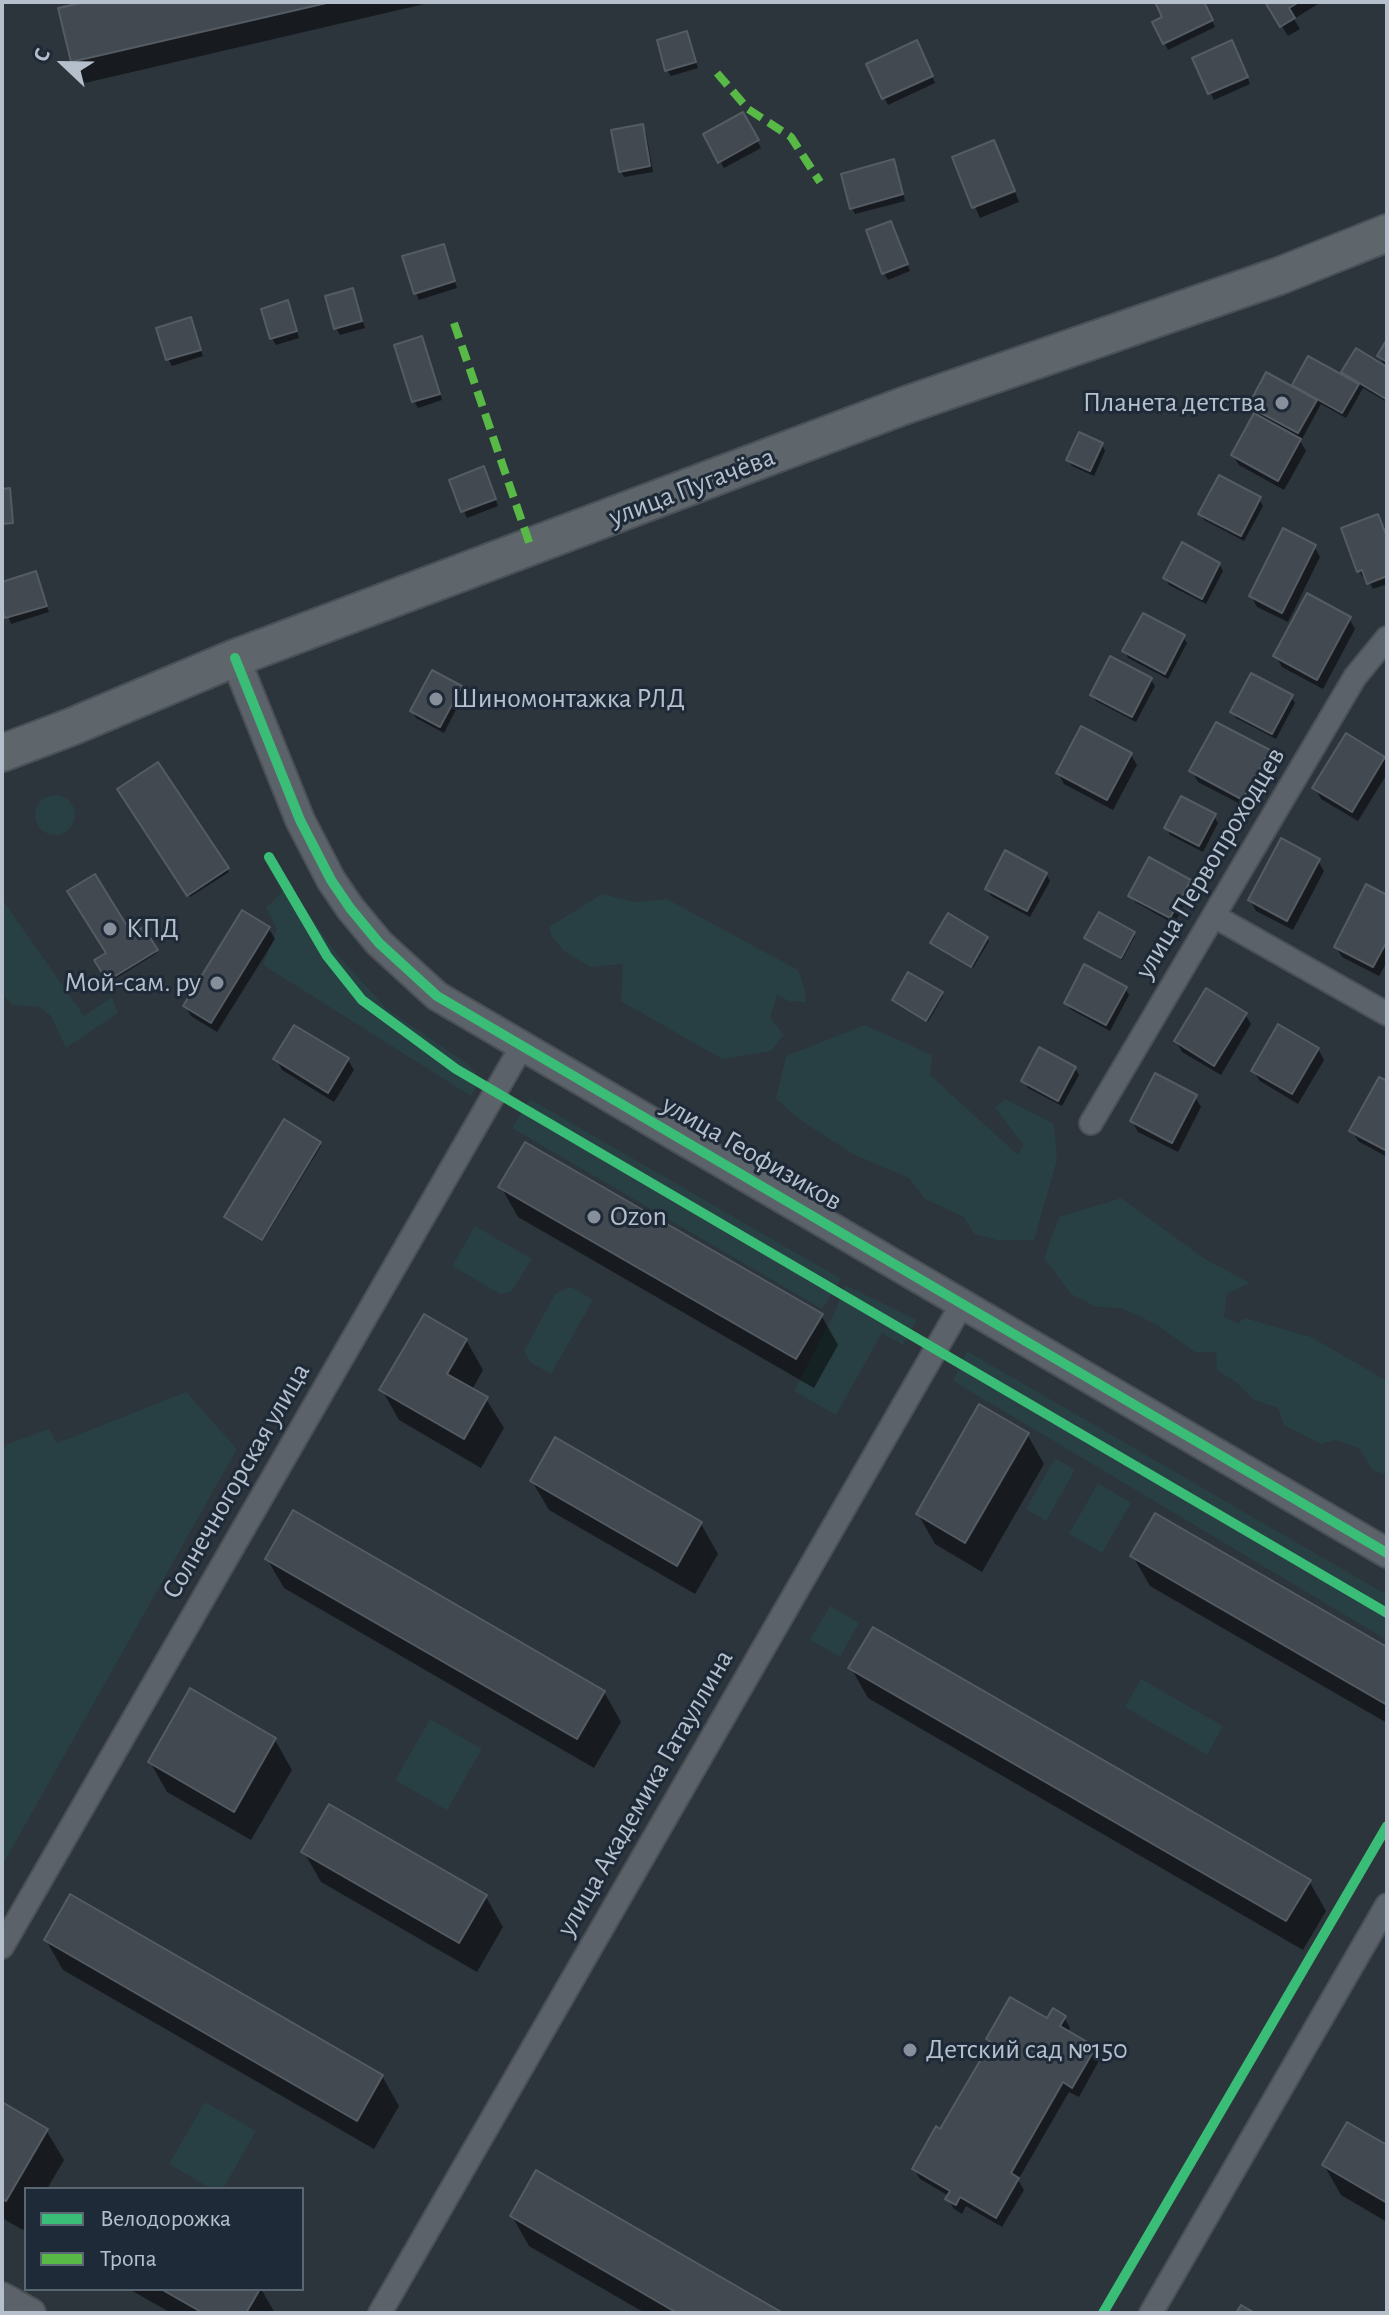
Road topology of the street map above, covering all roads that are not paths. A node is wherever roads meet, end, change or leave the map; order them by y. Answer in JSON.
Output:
{"nodes":[{"id":1,"x":1387,"y":233,"type":"edge"},
{"id":2,"x":1387,"y":638,"type":"edge"},
{"id":3,"x":235,"y":658,"type":"junction"},
{"id":4,"x":2,"y":753,"type":"edge"},
{"id":5,"x":1214,"y":916,"type":"junction"},
{"id":6,"x":1387,"y":1014,"type":"edge"},
{"id":7,"x":522,"y":1046,"type":"junction"},
{"id":8,"x":1091,"y":1123,"type":"dead end"},
{"id":9,"x":962,"y":1304,"type":"junction"},
{"id":10,"x":1387,"y":1553,"type":"edge"},
{"id":11,"x":1387,"y":1905,"type":"edge"},
{"id":12,"x":2,"y":1947,"type":"edge"},
{"id":13,"x":2,"y":2297,"type":"edge"},
{"id":14,"x":31,"y":2313,"type":"edge"},
{"id":15,"x":380,"y":2313,"type":"edge"},
{"id":16,"x":1151,"y":2313,"type":"edge"}],
"edges":[{"from":1,"to":3,"type":"main road","name":"улица Пугачёва"},
{"from":2,"to":5,"type":"street","name":"улица Первопроходцев"},
{"from":3,"to":4,"type":"main road","name":"улица Пугачёва"},
{"from":3,"to":7,"type":"street","name":"улица Геофизиков"},
{"from":5,"to":6,"type":"street"},
{"from":5,"to":8,"type":"street","name":"улица Первопроходцев"},
{"from":7,"to":9,"type":"street","name":"улица Геофизиков"},
{"from":7,"to":12,"type":"street","name":"Солнечногорская улица"},
{"from":9,"to":10,"type":"street","name":"улица Геофизиков"},
{"from":9,"to":15,"type":"street","name":"улица Академика Гатауллина"},
{"from":11,"to":16,"type":"street"},
{"from":13,"to":14,"type":"street"}]}
